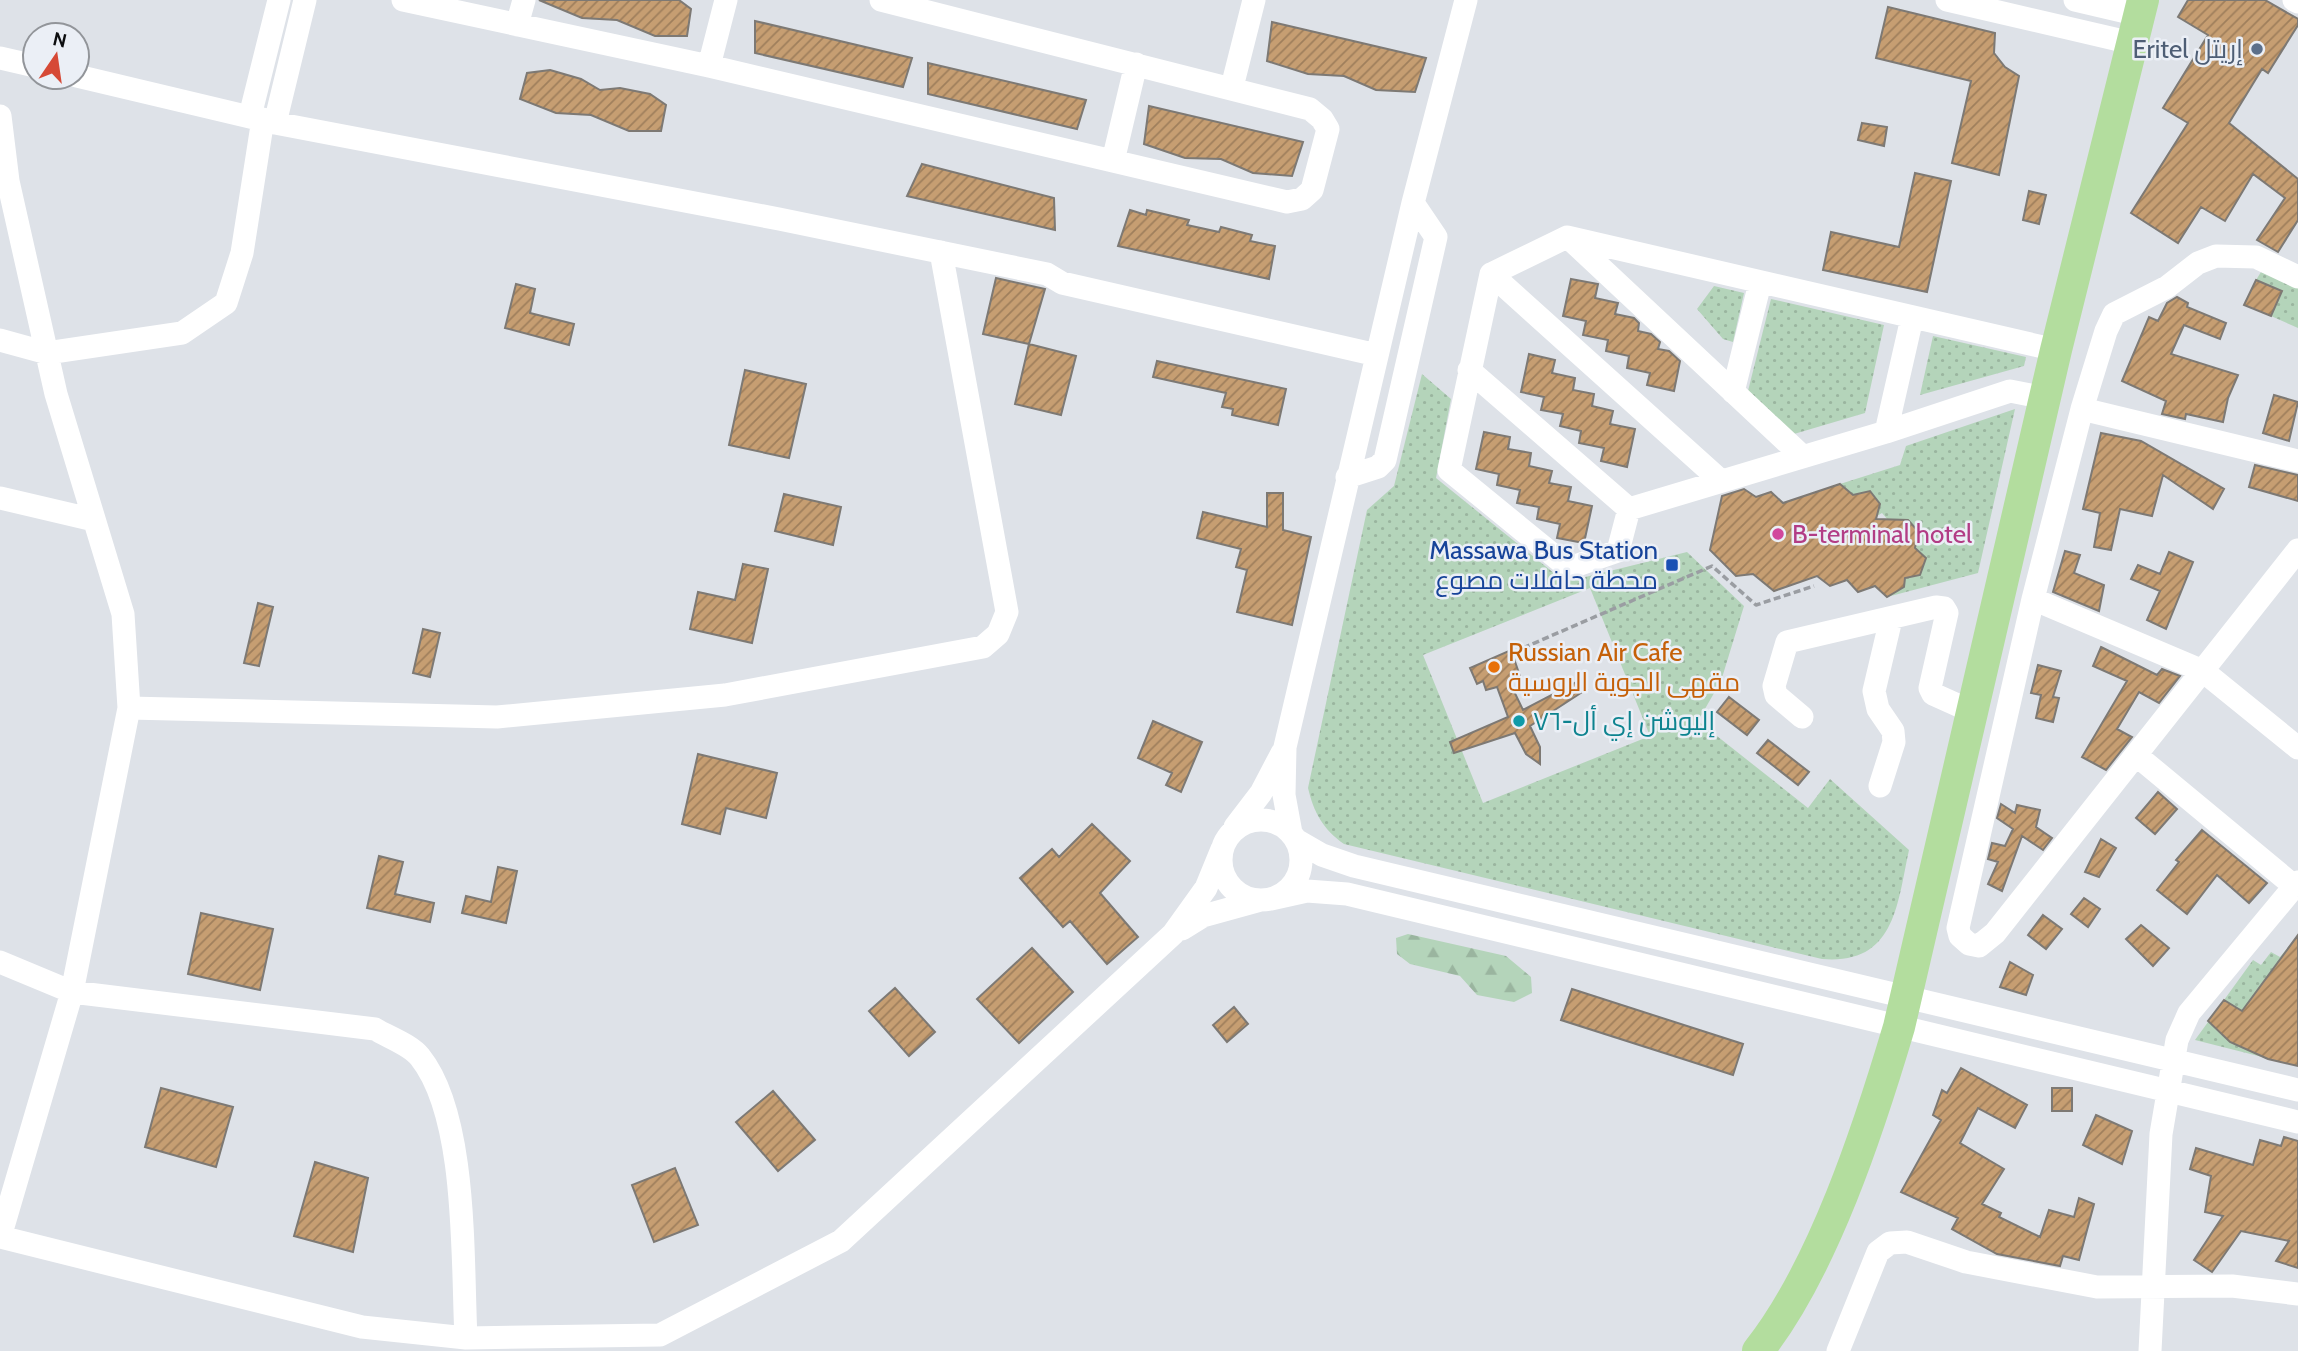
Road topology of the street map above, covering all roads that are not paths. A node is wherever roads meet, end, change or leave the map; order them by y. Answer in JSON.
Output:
{"nodes":[{"id":1,"x":279,"y":0,"type":"edge"},
{"id":2,"x":305,"y":0,"type":"edge"},
{"id":3,"x":403,"y":0,"type":"edge"},
{"id":4,"x":524,"y":0,"type":"edge"},
{"id":5,"x":726,"y":0,"type":"edge"},
{"id":6,"x":881,"y":0,"type":"edge"},
{"id":7,"x":1254,"y":0,"type":"edge"},
{"id":8,"x":1466,"y":0,"type":"edge"},
{"id":9,"x":1947,"y":0,"type":"edge"},
{"id":10,"x":2074,"y":0,"type":"edge"},
{"id":11,"x":933,"y":6,"type":"edge"},
{"id":12,"x":2138,"y":19,"type":"edge"},
{"id":13,"x":517,"y":25,"type":"junction"},
{"id":14,"x":0,"y":58,"type":"edge"},
{"id":15,"x":21,"y":63,"type":"edge"},
{"id":16,"x":1136,"y":64,"type":"junction"},
{"id":17,"x":709,"y":66,"type":"junction"},
{"id":18,"x":91,"y":79,"type":"edge"},
{"id":19,"x":1232,"y":87,"type":"junction"},
{"id":20,"x":0,"y":117,"type":"edge"},
{"id":21,"x":262,"y":119,"type":"junction"},
{"id":22,"x":1113,"y":161,"type":"junction"},
{"id":23,"x":1413,"y":203,"type":"junction"},
{"id":24,"x":1567,"y":237,"type":"junction"},
{"id":25,"x":941,"y":252,"type":"junction"},
{"id":26,"x":1491,"y":274,"type":"junction"},
{"id":27,"x":2298,"y":277,"type":"edge"},
{"id":28,"x":1760,"y":283,"type":"junction"},
{"id":29,"x":1912,"y":318,"type":"junction"},
{"id":30,"x":0,"y":340,"type":"edge"},
{"id":31,"x":2056,"y":349,"type":"junction"},
{"id":32,"x":47,"y":353,"type":"junction"},
{"id":33,"x":1377,"y":355,"type":"junction"},
{"id":34,"x":1469,"y":370,"type":"junction"},
{"id":35,"x":1733,"y":392,"type":"junction"},
{"id":36,"x":2045,"y":398,"type":"junction"},
{"id":37,"x":2082,"y":409,"type":"junction"},
{"id":38,"x":1886,"y":432,"type":"junction"},
{"id":39,"x":1802,"y":456,"type":"junction"},
{"id":40,"x":2298,"y":461,"type":"edge"},
{"id":41,"x":1346,"y":477,"type":"junction"},
{"id":42,"x":1721,"y":481,"type":"junction"},
{"id":43,"x":0,"y":498,"type":"edge"},
{"id":44,"x":1629,"y":509,"type":"junction"},
{"id":45,"x":94,"y":520,"type":"junction"},
{"id":46,"x":2298,"y":550,"type":"edge"},
{"id":47,"x":2290,"y":576,"type":"edge"},
{"id":48,"x":2033,"y":599,"type":"junction"},
{"id":49,"x":1891,"y":619,"type":"junction"},
{"id":50,"x":2203,"y":671,"type":"junction"},
{"id":51,"x":128,"y":708,"type":"junction"},
{"id":52,"x":1973,"y":712,"type":"junction"},
{"id":53,"x":1802,"y":717,"type":"dead end"},
{"id":54,"x":1285,"y":747,"type":"junction"},
{"id":55,"x":2298,"y":748,"type":"edge"},
{"id":56,"x":2136,"y":755,"type":"junction"},
{"id":57,"x":1880,"y":786,"type":"dead end"},
{"id":58,"x":1294,"y":836,"type":"junction"},
{"id":59,"x":1226,"y":842,"type":"junction"},
{"id":60,"x":2294,"y":892,"type":"edge"},
{"id":61,"x":1267,"y":899,"type":"junction"},
{"id":62,"x":1173,"y":934,"type":"junction"},
{"id":63,"x":0,"y":962,"type":"edge"},
{"id":64,"x":72,"y":992,"type":"junction"},
{"id":65,"x":1902,"y":1012,"type":"junction"},
{"id":66,"x":2174,"y":1061,"type":"junction"},
{"id":67,"x":2298,"y":1090,"type":"edge"},
{"id":68,"x":2166,"y":1091,"type":"junction"},
{"id":69,"x":2298,"y":1122,"type":"edge"},
{"id":70,"x":2154,"y":1287,"type":"junction"},
{"id":71,"x":2298,"y":1294,"type":"edge"},
{"id":72,"x":466,"y":1338,"type":"junction"},
{"id":73,"x":1758,"y":1351,"type":"edge"},
{"id":74,"x":1838,"y":1351,"type":"edge"},
{"id":75,"x":2150,"y":1351,"type":"edge"}],
"edges":[{"from":1,"to":21,"type":"street"},
{"from":2,"to":21,"type":"street"},
{"from":3,"to":13,"type":"street"},
{"from":4,"to":13,"type":"street"},
{"from":5,"to":17,"type":"street"},
{"from":6,"to":11,"type":"street"},
{"from":7,"to":19,"type":"street"},
{"from":8,"to":23,"type":"street"},
{"from":9,"to":12,"type":"street"},
{"from":10,"to":12,"type":"street"},
{"from":11,"to":16,"type":"street"},
{"from":12,"to":31,"type":"highway"},
{"from":13,"to":17,"type":"street"},
{"from":14,"to":15,"type":"street"},
{"from":16,"to":19,"type":"street"},
{"from":16,"to":22,"type":"street"},
{"from":17,"to":22,"type":"street"},
{"from":18,"to":21,"type":"street"},
{"from":19,"to":22,"type":"street"},
{"from":20,"to":32,"type":"street"},
{"from":21,"to":25,"type":"street"},
{"from":21,"to":32,"type":"street"},
{"from":23,"to":33,"type":"street"},
{"from":23,"to":41,"type":"street"},
{"from":24,"to":26,"type":"street"},
{"from":24,"to":28,"type":"street"},
{"from":24,"to":35,"type":"street"},
{"from":25,"to":33,"type":"street"},
{"from":25,"to":51,"type":"street"},
{"from":26,"to":34,"type":"street"},
{"from":26,"to":42,"type":"street"},
{"from":27,"to":37,"type":"street"},
{"from":28,"to":29,"type":"street"},
{"from":28,"to":35,"type":"street"},
{"from":29,"to":31,"type":"street"},
{"from":29,"to":38,"type":"street"},
{"from":30,"to":32,"type":"street"},
{"from":31,"to":36,"type":"highway"},
{"from":32,"to":45,"type":"street"},
{"from":33,"to":41,"type":"street"},
{"from":34,"to":44,"type":"street"},
{"from":34,"to":44,"type":"street"},
{"from":35,"to":39,"type":"street"},
{"from":36,"to":38,"type":"street"},
{"from":36,"to":52,"type":"highway"},
{"from":37,"to":40,"type":"street"},
{"from":37,"to":48,"type":"street"},
{"from":38,"to":39,"type":"street"},
{"from":39,"to":42,"type":"street"},
{"from":41,"to":54,"type":"street"},
{"from":42,"to":44,"type":"street"},
{"from":43,"to":45,"type":"street"},
{"from":45,"to":51,"type":"street"},
{"from":46,"to":47,"type":"street"},
{"from":47,"to":50,"type":"street"},
{"from":48,"to":50,"type":"street"},
{"from":48,"to":56,"type":"street"},
{"from":49,"to":52,"type":"street"},
{"from":49,"to":53,"type":"street"},
{"from":49,"to":57,"type":"street"},
{"from":50,"to":55,"type":"street"},
{"from":50,"to":56,"type":"street"},
{"from":51,"to":64,"type":"street"},
{"from":52,"to":65,"type":"highway"},
{"from":54,"to":58,"type":"street"},
{"from":54,"to":59,"type":"street"},
{"from":56,"to":60,"type":"street"},
{"from":58,"to":59,"type":"street"},
{"from":58,"to":61,"type":"street"},
{"from":58,"to":65,"type":"street"},
{"from":59,"to":61,"type":"street"},
{"from":59,"to":62,"type":"street"},
{"from":60,"to":66,"type":"street"},
{"from":61,"to":62,"type":"street"},
{"from":61,"to":65,"type":"street"},
{"from":62,"to":72,"type":"street"},
{"from":63,"to":64,"type":"street"},
{"from":64,"to":72,"type":"street"},
{"from":64,"to":72,"type":"street"},
{"from":65,"to":66,"type":"street"},
{"from":65,"to":68,"type":"street"},
{"from":65,"to":73,"type":"highway"},
{"from":66,"to":67,"type":"street"},
{"from":66,"to":68,"type":"street"},
{"from":68,"to":69,"type":"street"},
{"from":68,"to":70,"type":"street"},
{"from":70,"to":71,"type":"street"},
{"from":70,"to":74,"type":"street"},
{"from":70,"to":75,"type":"street"}]}
